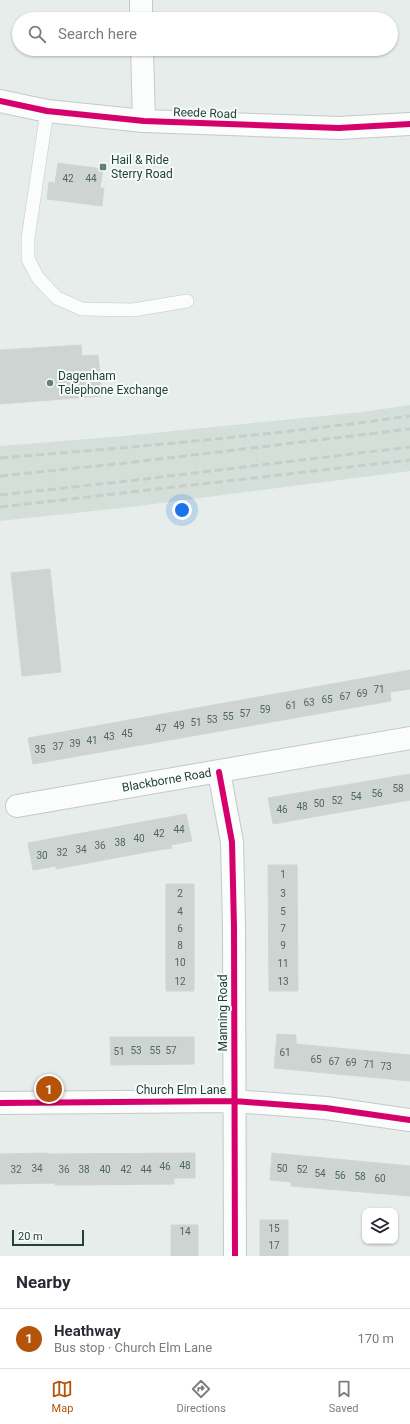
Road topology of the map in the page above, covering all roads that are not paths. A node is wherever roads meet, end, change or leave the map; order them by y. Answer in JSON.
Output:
{"nodes":[{"id":1,"x":141,"y":0,"type":"edge"},
{"id":2,"x":142,"y":12,"type":"edge"},
{"id":3,"x":142,"y":56,"type":"edge"},
{"id":4,"x":0,"y":102,"type":"edge"},
{"id":5,"x":48,"y":111,"type":"junction"},
{"id":6,"x":144,"y":121,"type":"junction"},
{"id":7,"x":410,"y":124,"type":"edge"},
{"id":8,"x":187,"y":301,"type":"dead end"},
{"id":9,"x":410,"y":738,"type":"edge"},
{"id":10,"x":219,"y":772,"type":"junction"},
{"id":11,"x":17,"y":806,"type":"dead end"},
{"id":12,"x":234,"y":1101,"type":"junction"},
{"id":13,"x":0,"y":1103,"type":"edge"},
{"id":14,"x":410,"y":1120,"type":"edge"},
{"id":15,"x":234,"y":1256,"type":"edge"}],
"edges":[{"from":1,"to":2,"type":"street"},
{"from":3,"to":6,"type":"street"},
{"from":4,"to":5,"type":"street","name":"Reede Road"},
{"from":5,"to":6,"type":"street","name":"Reede Road"},
{"from":5,"to":8,"type":"lane"},
{"from":6,"to":7,"type":"street","name":"Reede Road"},
{"from":9,"to":10,"type":"street","name":"Blackborne Road"},
{"from":10,"to":11,"type":"street","name":"Blackborne Road"},
{"from":10,"to":12,"type":"street","name":"Manning Road"},
{"from":12,"to":13,"type":"street","name":"Church Elm Lane"},
{"from":12,"to":14,"type":"street","name":"Church Elm Lane"},
{"from":12,"to":15,"type":"street","name":"Manning Road"}]}
